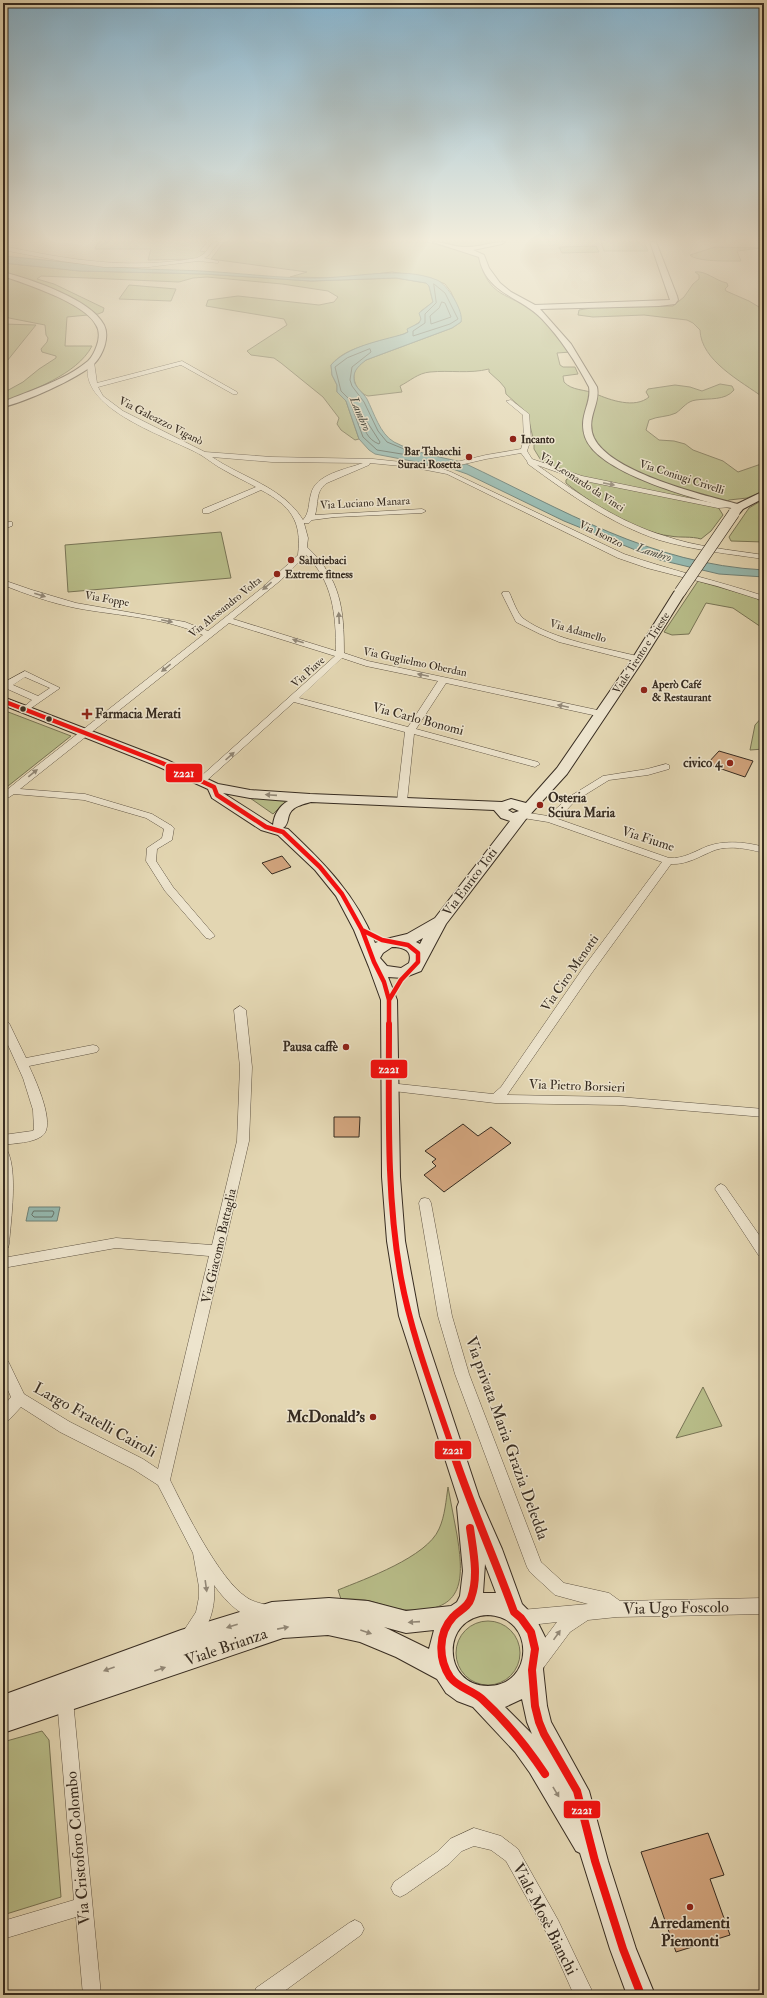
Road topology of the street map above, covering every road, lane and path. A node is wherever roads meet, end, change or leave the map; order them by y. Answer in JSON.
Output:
{"nodes":[{"id":1,"x":103,"y":335,"type":"edge"},
{"id":2,"x":561,"y":335,"type":"edge"},
{"id":3,"x":91,"y":362,"type":"junction"},
{"id":4,"x":94,"y":386,"type":"junction"},
{"id":5,"x":235,"y":393,"type":"dead end"},
{"id":6,"x":509,"y":401,"type":"dead end"},
{"id":7,"x":3,"y":405,"type":"edge"},
{"id":8,"x":523,"y":451,"type":"junction"},
{"id":9,"x":204,"y":454,"type":"junction"},
{"id":10,"x":532,"y":461,"type":"junction"},
{"id":11,"x":371,"y":462,"type":"junction"},
{"id":12,"x":439,"y":468,"type":"junction"},
{"id":13,"x":262,"y":487,"type":"junction"},
{"id":14,"x":764,"y":494,"type":"edge"},
{"id":15,"x":735,"y":508,"type":"junction"},
{"id":16,"x":206,"y":511,"type":"dead end"},
{"id":17,"x":422,"y":511,"type":"dead end"},
{"id":18,"x":309,"y":518,"type":"junction"},
{"id":19,"x":299,"y":522,"type":"junction"},
{"id":20,"x":304,"y":549,"type":"junction"},
{"id":21,"x":764,"y":557,"type":"edge"},
{"id":22,"x":3,"y":582,"type":"edge"},
{"id":23,"x":506,"y":594,"type":"dead end"},
{"id":24,"x":764,"y":598,"type":"edge"},
{"id":25,"x":228,"y":620,"type":"junction"},
{"id":26,"x":209,"y":634,"type":"junction"},
{"id":27,"x":340,"y":656,"type":"junction"},
{"id":28,"x":638,"y":659,"type":"junction"},
{"id":29,"x":443,"y":680,"type":"junction"},
{"id":30,"x":4,"y":686,"type":"edge"},
{"id":31,"x":294,"y":699,"type":"junction"},
{"id":32,"x":39,"y":700,"type":"junction"},
{"id":33,"x":3,"y":701,"type":"edge"},
{"id":34,"x":24,"y":710,"type":"junction"},
{"id":35,"x":602,"y":714,"type":"junction"},
{"id":36,"x":410,"y":730,"type":"junction"},
{"id":37,"x":83,"y":732,"type":"junction"},
{"id":38,"x":535,"y":764,"type":"dead end"},
{"id":39,"x":666,"y":767,"type":"dead end"},
{"id":40,"x":208,"y":784,"type":"junction"},
{"id":41,"x":545,"y":789,"type":"junction"},
{"id":42,"x":229,"y":790,"type":"junction"},
{"id":43,"x":12,"y":791,"type":"junction"},
{"id":44,"x":3,"y":798,"type":"edge"},
{"id":45,"x":310,"y":798,"type":"junction"},
{"id":46,"x":402,"y":801,"type":"junction"},
{"id":47,"x":505,"y":809,"type":"junction"},
{"id":48,"x":523,"y":814,"type":"junction"},
{"id":49,"x":550,"y":819,"type":"junction"},
{"id":50,"x":282,"y":828,"type":"junction"},
{"id":51,"x":500,"y":842,"type":"junction"},
{"id":52,"x":764,"y":850,"type":"edge"},
{"id":53,"x":668,"y":861,"type":"junction"},
{"id":54,"x":440,"y":922,"type":"junction"},
{"id":55,"x":362,"y":930,"type":"junction"},
{"id":56,"x":210,"y":936,"type":"dead end"},
{"id":57,"x":392,"y":942,"type":"junction"},
{"id":58,"x":375,"y":962,"type":"junction"},
{"id":59,"x":414,"y":966,"type":"junction"},
{"id":60,"x":389,"y":1000,"type":"junction"},
{"id":61,"x":240,"y":1010,"type":"dead end"},
{"id":62,"x":3,"y":1023,"type":"edge"},
{"id":63,"x":93,"y":1049,"type":"dead end"},
{"id":64,"x":24,"y":1063,"type":"junction"},
{"id":65,"x":389,"y":1087,"type":"junction"},
{"id":66,"x":495,"y":1099,"type":"junction"},
{"id":67,"x":764,"y":1113,"type":"edge"},
{"id":68,"x":3,"y":1140,"type":"edge"},
{"id":69,"x":3,"y":1154,"type":"edge"},
{"id":70,"x":721,"y":1189,"type":"dead end"},
{"id":71,"x":425,"y":1203,"type":"dead end"},
{"id":72,"x":3,"y":1244,"type":"edge"},
{"id":73,"x":218,"y":1251,"type":"junction"},
{"id":74,"x":764,"y":1252,"type":"edge"},
{"id":75,"x":3,"y":1263,"type":"edge"},
{"id":76,"x":3,"y":1365,"type":"edge"},
{"id":77,"x":19,"y":1398,"type":"junction"},
{"id":78,"x":3,"y":1418,"type":"edge"},
{"id":79,"x":163,"y":1480,"type":"junction"},
{"id":80,"x":468,"y":1497,"type":"junction"},
{"id":81,"x":198,"y":1548,"type":"junction"},
{"id":82,"x":764,"y":1606,"type":"edge"},
{"id":83,"x":617,"y":1609,"type":"junction"},
{"id":84,"x":587,"y":1611,"type":"junction"},
{"id":85,"x":459,"y":1612,"type":"junction"},
{"id":86,"x":272,"y":1613,"type":"junction"},
{"id":87,"x":517,"y":1615,"type":"junction"},
{"id":88,"x":182,"y":1642,"type":"junction"},
{"id":89,"x":533,"y":1668,"type":"junction"},
{"id":90,"x":447,"y":1672,"type":"junction"},
{"id":91,"x":479,"y":1697,"type":"junction"},
{"id":92,"x":65,"y":1700,"type":"junction"},
{"id":93,"x":3,"y":1707,"type":"edge"},
{"id":94,"x":3,"y":1721,"type":"edge"},
{"id":95,"x":595,"y":1861,"type":"junction"},
{"id":96,"x":400,"y":1888,"type":"dead end"},
{"id":97,"x":83,"y":1906,"type":"junction"},
{"id":98,"x":355,"y":1929,"type":"dead end"},
{"id":99,"x":3,"y":1930,"type":"edge"},
{"id":100,"x":92,"y":1995,"type":"edge"},
{"id":101,"x":263,"y":1995,"type":"edge"},
{"id":102,"x":585,"y":1995,"type":"edge"},
{"id":103,"x":641,"y":1995,"type":"edge"}],
"edges":[{"from":1,"to":3,"type":"street"},
{"from":2,"to":15,"type":"street","name":"Via Coniugi Crivelli"},
{"from":3,"to":4,"type":"street"},
{"from":3,"to":7,"type":"street"},
{"from":4,"to":5,"type":"street"},
{"from":4,"to":9,"type":"street","name":"Via Galeazzo Viganò"},
{"from":6,"to":8,"type":"street"},
{"from":8,"to":10,"type":"street","name":"Via Leonardo da Vinci"},
{"from":8,"to":12,"type":"street"},
{"from":9,"to":11,"type":"street"},
{"from":9,"to":13,"type":"street"},
{"from":10,"to":15,"type":"street","one_way":true},
{"from":10,"to":21,"type":"street","name":"Via Leonardo da Vinci"},
{"from":11,"to":12,"type":"street"},
{"from":11,"to":18,"type":"street"},
{"from":12,"to":24,"type":"street","name":"Via Isonzo"},
{"from":13,"to":16,"type":"street"},
{"from":13,"to":19,"type":"street"},
{"from":14,"to":15,"type":"main road","name":"Viale Trento e Trieste"},
{"from":15,"to":28,"type":"main road","name":"Viale Trento e Trieste","bridge":true},
{"from":17,"to":18,"type":"street","name":"Via Luciano Manara"},
{"from":18,"to":19,"type":"street","name":"Via Luciano Manara"},
{"from":19,"to":20,"type":"street"},
{"from":20,"to":25,"type":"street","name":"Via Alessandro Volta","one_way":true},
{"from":27,"to":20,"type":"street","name":"Via Piave","one_way":true},
{"from":22,"to":26,"type":"street","name":"Via Foppe","one_way":true},
{"from":23,"to":28,"type":"street","name":"Via Adamello"},
{"from":25,"to":26,"type":"street","name":"Via Alessandro Volta"},
{"from":27,"to":25,"type":"street","name":"Via Guglielmo Oberdan","one_way":true},
{"from":26,"to":37,"type":"street","name":"Via Alessandro Volta","one_way":true},
{"from":29,"to":27,"type":"street","name":"Via Guglielmo Oberdan","one_way":true},
{"from":27,"to":31,"type":"street","name":"Via Piave"},
{"from":28,"to":35,"type":"main road","name":"Viale Trento e Trieste"},
{"from":35,"to":29,"type":"street","name":"Via Guglielmo Oberdan","one_way":true},
{"from":29,"to":36,"type":"street"},
{"from":30,"to":32,"type":"street"},
{"from":30,"to":32,"type":"street"},
{"from":31,"to":36,"type":"street","name":"Via Carlo Bonomi"},
{"from":40,"to":31,"type":"street","name":"Via Piave","one_way":true},
{"from":32,"to":34,"type":"street"},
{"from":33,"to":34,"type":"main road"},
{"from":34,"to":37,"type":"main road"},
{"from":35,"to":41,"type":"main road","name":"Viale Trento e Trieste"},
{"from":36,"to":38,"type":"street","name":"Via Carlo Bonomi"},
{"from":36,"to":46,"type":"street"},
{"from":37,"to":40,"type":"main road"},
{"from":43,"to":37,"type":"street","name":"Via Alessandro Volta","one_way":true},
{"from":39,"to":49,"type":"street"},
{"from":40,"to":42,"type":"main road"},
{"from":40,"to":50,"type":"main road"},
{"from":41,"to":47,"type":"main road","name":"Viale Trento e Trieste"},
{"from":41,"to":48,"type":"main road","name":"Via Enrico Toti"},
{"from":45,"to":42,"type":"main road","one_way":true},
{"from":42,"to":50,"type":"main road"},
{"from":43,"to":44,"type":"street","name":"Via Alessandro Volta"},
{"from":43,"to":56,"type":"street"},
{"from":45,"to":46,"type":"main road"},
{"from":45,"to":50,"type":"main road"},
{"from":46,"to":47,"type":"main road"},
{"from":47,"to":48,"type":"main road"},
{"from":47,"to":51,"type":"main road","name":"Via Enrico Toti"},
{"from":48,"to":49,"type":"street","name":"Via Fiume"},
{"from":48,"to":51,"type":"main road","name":"Via Enrico Toti"},
{"from":49,"to":53,"type":"street","name":"Via Fiume"},
{"from":50,"to":55,"type":"main road"},
{"from":51,"to":54,"type":"main road","name":"Via Enrico Toti"},
{"from":52,"to":53,"type":"street","name":"Via Fiume"},
{"from":53,"to":66,"type":"street","name":"Via Ciro Menotti"},
{"from":54,"to":57,"type":"main road","name":"Via Enrico Toti"},
{"from":54,"to":59,"type":"main road","name":"Via Enrico Toti"},
{"from":55,"to":57,"type":"main road"},
{"from":55,"to":58,"type":"main road"},
{"from":57,"to":58,"type":"main road"},
{"from":57,"to":59,"type":"main road"},
{"from":58,"to":59,"type":"main road"},
{"from":58,"to":60,"type":"main road"},
{"from":59,"to":60,"type":"main road","name":"Via Enrico Toti"},
{"from":60,"to":65,"type":"main road"},
{"from":61,"to":73,"type":"street","name":"Via Giacomo Battaglia"},
{"from":62,"to":64,"type":"street"},
{"from":63,"to":64,"type":"street"},
{"from":64,"to":68,"type":"street"},
{"from":65,"to":66,"type":"street","name":"Via Pietro Borsieri"},
{"from":65,"to":80,"type":"main road"},
{"from":66,"to":67,"type":"street","name":"Via Pietro Borsieri"},
{"from":69,"to":72,"type":"street"},
{"from":70,"to":74,"type":"street"},
{"from":71,"to":83,"type":"street","name":"Via privata Maria Grazia Deledda"},
{"from":73,"to":75,"type":"street"},
{"from":73,"to":79,"type":"street","name":"Via Giacomo Battaglia"},
{"from":76,"to":77,"type":"street","name":"Largo Fratelli Cairoli"},
{"from":77,"to":78,"type":"street"},
{"from":77,"to":79,"type":"street","name":"Largo Fratelli Cairoli"},
{"from":79,"to":81,"type":"street"},
{"from":80,"to":85,"type":"main road"},
{"from":80,"to":87,"type":"main road"},
{"from":81,"to":86,"type":"street"},
{"from":81,"to":88,"type":"street","one_way":true},
{"from":82,"to":83,"type":"street","name":"Via Ugo Foscolo"},
{"from":83,"to":84,"type":"street","name":"Via Ugo Foscolo"},
{"from":84,"to":87,"type":"street","name":"Via Ugo Foscolo"},
{"from":89,"to":84,"type":"street","name":"Via Ugo Foscolo","one_way":true},
{"from":85,"to":86,"type":"main road","name":"Viale Brianza","one_way":true},
{"from":85,"to":87,"type":"main road"},
{"from":85,"to":90,"type":"main road"},
{"from":86,"to":88,"type":"main road","name":"Viale Brianza","one_way":true},
{"from":87,"to":89,"type":"main road"},
{"from":88,"to":93,"type":"main road","name":"Viale Brianza","one_way":true},
{"from":89,"to":91,"type":"main road"},
{"from":89,"to":95,"type":"main road"},
{"from":90,"to":91,"type":"main road"},
{"from":92,"to":90,"type":"main road","name":"Viale Brianza","one_way":true},
{"from":91,"to":95,"type":"main road","one_way":true},
{"from":92,"to":94,"type":"main road","name":"Viale Brianza"},
{"from":92,"to":97,"type":"street","name":"Via Cristoforo Colombo"},
{"from":95,"to":103,"type":"main road"},
{"from":96,"to":102,"type":"street","name":"Viale Mosè Bianchi"},
{"from":97,"to":99,"type":"street"},
{"from":97,"to":100,"type":"street","name":"Via Cristoforo Colombo"},
{"from":98,"to":101,"type":"street"}]}
